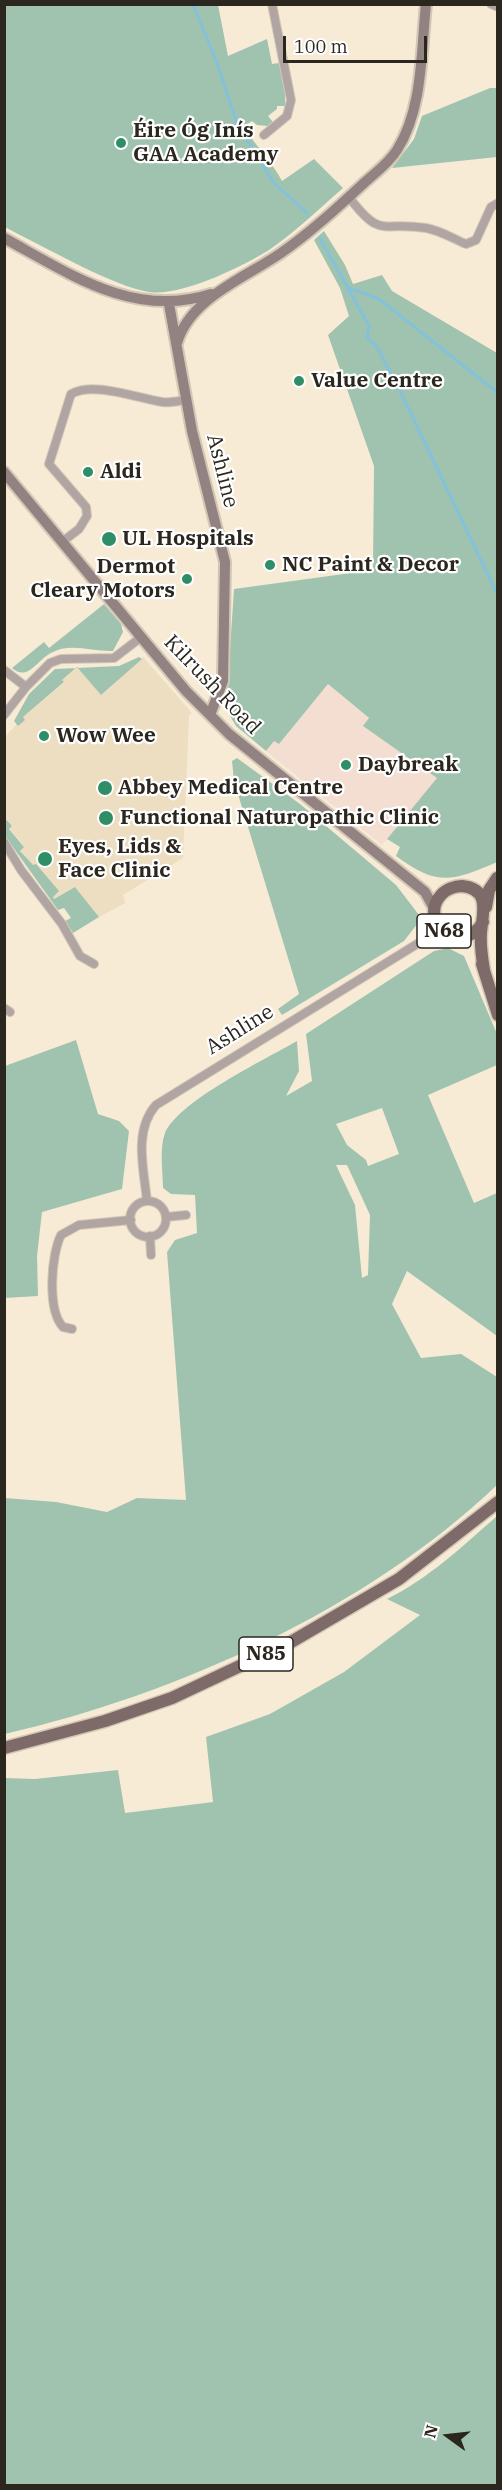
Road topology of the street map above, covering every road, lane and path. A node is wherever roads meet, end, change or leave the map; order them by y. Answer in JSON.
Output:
{"nodes":[{"id":1,"x":272,"y":4,"type":"edge"},
{"id":2,"x":426,"y":4,"type":"edge"},
{"id":3,"x":491,"y":4,"type":"edge"},
{"id":4,"x":498,"y":7,"type":"edge"},
{"id":5,"x":264,"y":135,"type":"dead end"},
{"id":6,"x":349,"y":197,"type":"junction"},
{"id":7,"x":498,"y":203,"type":"edge"},
{"id":8,"x":4,"y":238,"type":"edge"},
{"id":9,"x":221,"y":291,"type":"junction"},
{"id":10,"x":169,"y":304,"type":"junction"},
{"id":11,"x":177,"y":343,"type":"junction"},
{"id":12,"x":185,"y":400,"type":"junction"},
{"id":13,"x":4,"y":472,"type":"edge"},
{"id":14,"x":62,"y":542,"type":"junction"},
{"id":15,"x":140,"y":638,"type":"junction"},
{"id":16,"x":4,"y":670,"type":"edge"},
{"id":17,"x":26,"y":687,"type":"junction"},
{"id":18,"x":4,"y":715,"type":"edge"},
{"id":19,"x":210,"y":715,"type":"junction"},
{"id":20,"x":4,"y":842,"type":"edge"},
{"id":21,"x":497,"y":878,"type":"edge"},
{"id":22,"x":469,"y":888,"type":"junction"},
{"id":23,"x":446,"y":890,"type":"junction"},
{"id":24,"x":425,"y":892,"type":"junction"},
{"id":25,"x":436,"y":916,"type":"junction"},
{"id":26,"x":484,"y":916,"type":"junction"},
{"id":27,"x":448,"y":934,"type":"junction"},
{"id":28,"x":430,"y":936,"type":"junction"},
{"id":29,"x":465,"y":937,"type":"junction"},
{"id":30,"x":94,"y":964,"type":"dead end"},
{"id":31,"x":484,"y":970,"type":"junction"},
{"id":32,"x":498,"y":1015,"type":"edge"},
{"id":33,"x":147,"y":1201,"type":"junction"},
{"id":34,"x":186,"y":1215,"type":"dead end"},
{"id":35,"x":166,"y":1217,"type":"junction"},
{"id":36,"x":130,"y":1220,"type":"junction"},
{"id":37,"x":150,"y":1236,"type":"junction"},
{"id":38,"x":151,"y":1255,"type":"dead end"},
{"id":39,"x":72,"y":1329,"type":"dead end"},
{"id":40,"x":498,"y":1502,"type":"edge"},
{"id":41,"x":4,"y":1748,"type":"edge"}],
"edges":[{"from":1,"to":5,"type":"street"},
{"from":2,"to":6,"type":"street"},
{"from":3,"to":4,"type":"street"},
{"from":6,"to":7,"type":"street"},
{"from":6,"to":9,"type":"street"},
{"from":8,"to":10,"type":"street"},
{"from":9,"to":10,"type":"street"},
{"from":9,"to":11,"type":"street"},
{"from":10,"to":11,"type":"street","name":"Ashline"},
{"from":11,"to":12,"type":"street","name":"Ashline"},
{"from":12,"to":14,"type":"street"},
{"from":12,"to":19,"type":"street","name":"Ashline"},
{"from":13,"to":14,"type":"street","name":"Kilrush Road"},
{"from":14,"to":15,"type":"street","name":"Kilrush Road"},
{"from":15,"to":17,"type":"street"},
{"from":15,"to":19,"type":"street","name":"Kilrush Road"},
{"from":16,"to":17,"type":"street"},
{"from":17,"to":18,"type":"street"},
{"from":19,"to":24,"type":"street","name":"Kilrush Road"},
{"from":20,"to":30,"type":"street"},
{"from":21,"to":22,"type":"main road","number":"N68"},
{"from":21,"to":26,"type":"main road","number":"N68"},
{"from":22,"to":23,"type":"main road","number":"N68"},
{"from":22,"to":26,"type":"main road","number":"N68"},
{"from":23,"to":24,"type":"street"},
{"from":23,"to":25,"type":"main road","number":"N68"},
{"from":24,"to":25,"type":"street","name":"Kilrush Road"},
{"from":25,"to":27,"type":"main road","number":"N68"},
{"from":25,"to":28,"type":"street"},
{"from":26,"to":29,"type":"main road","number":"N68"},
{"from":26,"to":31,"type":"main road","number":"N68"},
{"from":27,"to":28,"type":"street","name":"Ashline"},
{"from":27,"to":29,"type":"main road","number":"N68"},
{"from":28,"to":33,"type":"street","name":"Ashline"},
{"from":29,"to":31,"type":"main road","number":"N68"},
{"from":31,"to":32,"type":"main road","number":"N68"},
{"from":33,"to":35,"type":"street"},
{"from":33,"to":36,"type":"street"},
{"from":34,"to":35,"type":"street"},
{"from":35,"to":37,"type":"street"},
{"from":36,"to":37,"type":"street"},
{"from":36,"to":39,"type":"street"},
{"from":37,"to":38,"type":"street"},
{"from":40,"to":41,"type":"main road","number":"N85"}]}
